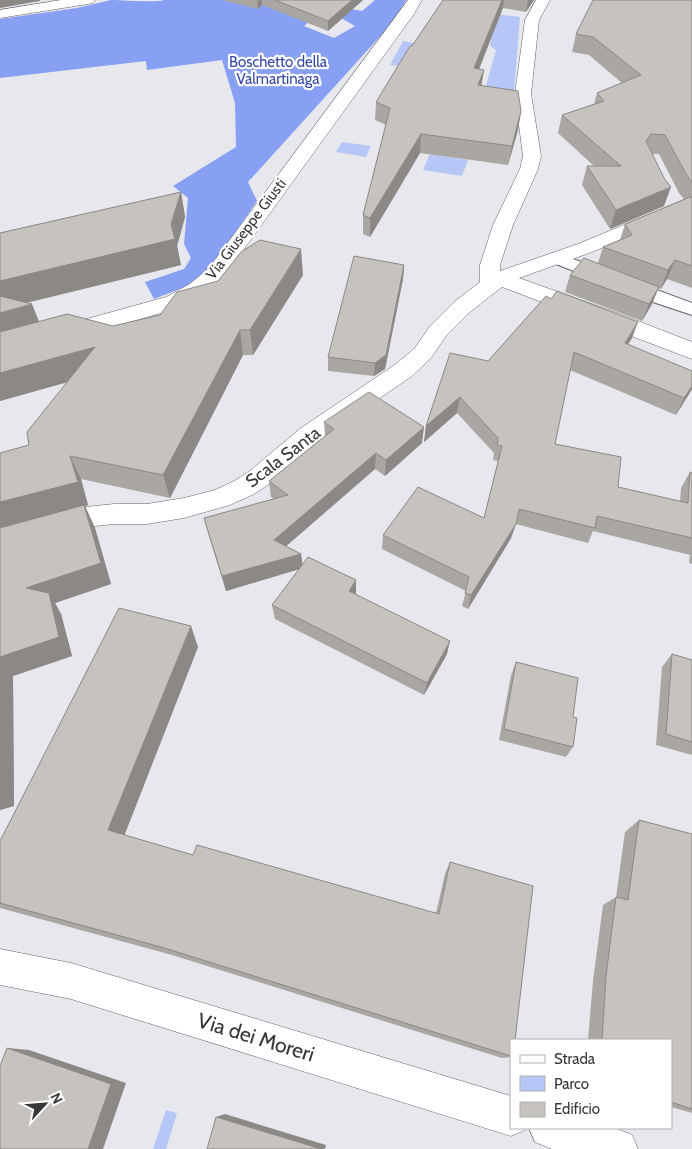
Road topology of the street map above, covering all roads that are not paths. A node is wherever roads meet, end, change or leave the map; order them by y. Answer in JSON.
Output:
{"nodes":[{"id":1,"x":88,"y":0,"type":"edge"},
{"id":2,"x":414,"y":0,"type":"edge"},
{"id":3,"x":543,"y":0,"type":"edge"},
{"id":4,"x":0,"y":14,"type":"edge"},
{"id":5,"x":680,"y":204,"type":"edge"},
{"id":6,"x":557,"y":258,"type":"junction"},
{"id":7,"x":496,"y":281,"type":"junction"},
{"id":8,"x":692,"y":309,"type":"edge"},
{"id":9,"x":692,"y":350,"type":"edge"},
{"id":10,"x":0,"y":351,"type":"edge"},
{"id":11,"x":0,"y":541,"type":"edge"},
{"id":12,"x":0,"y":967,"type":"edge"},
{"id":13,"x":510,"y":1116,"type":"edge"},
{"id":14,"x":552,"y":1129,"type":"edge"},
{"id":15,"x":618,"y":1149,"type":"edge"}],
"edges":[{"from":1,"to":4,"type":"street"},
{"from":2,"to":10,"type":"street","name":"Via Giuseppe Giusti"},
{"from":3,"to":7,"type":"street"},
{"from":5,"to":6,"type":"street","name":"Scala Santa"},
{"from":6,"to":7,"type":"street","name":"Scala Santa"},
{"from":6,"to":8,"type":"lane"},
{"from":7,"to":9,"type":"street"},
{"from":7,"to":11,"type":"street","name":"Scala Santa"},
{"from":12,"to":13,"type":"street","name":"Via dei Moreri"},
{"from":14,"to":15,"type":"street"}]}
